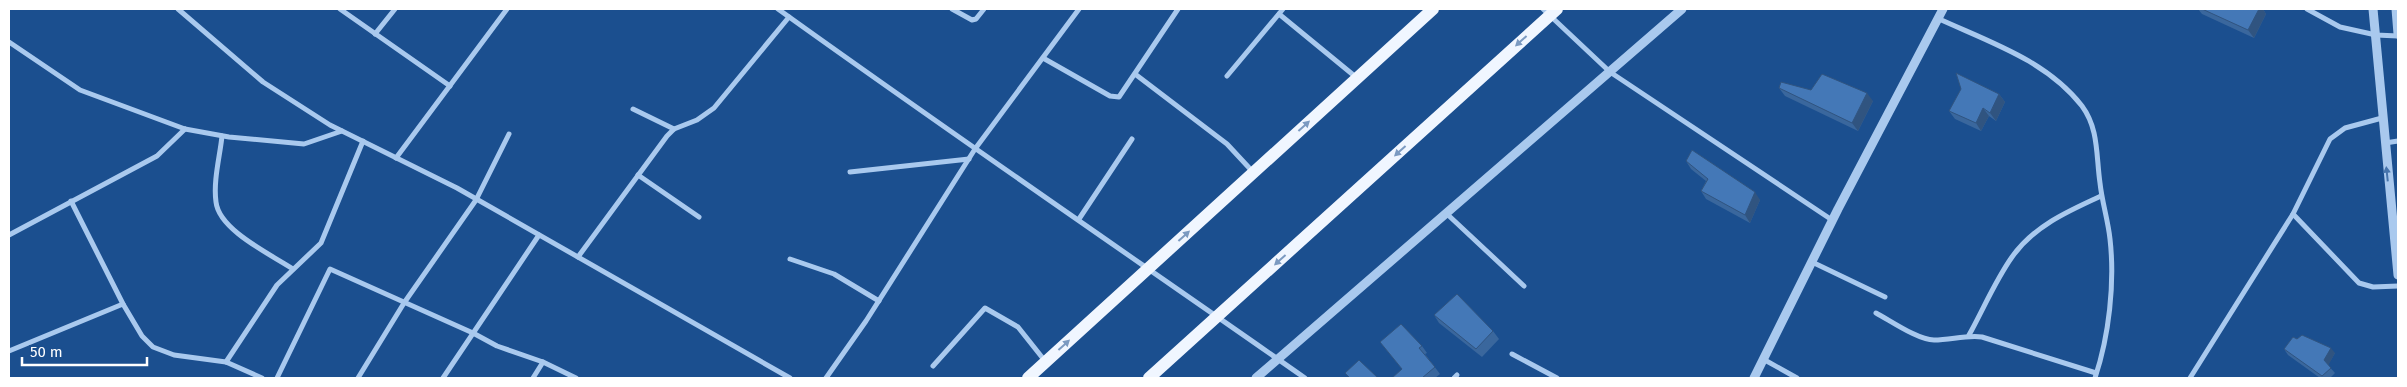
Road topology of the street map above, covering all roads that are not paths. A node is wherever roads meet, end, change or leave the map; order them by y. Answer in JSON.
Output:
{"nodes":[{"id":1,"x":178,"y":9,"type":"edge"},
{"id":2,"x":340,"y":9,"type":"edge"},
{"id":3,"x":395,"y":9,"type":"edge"},
{"id":4,"x":507,"y":9,"type":"edge"},
{"id":5,"x":778,"y":9,"type":"edge"},
{"id":6,"x":952,"y":9,"type":"edge"},
{"id":7,"x":984,"y":9,"type":"edge"},
{"id":8,"x":1079,"y":9,"type":"edge"},
{"id":9,"x":1178,"y":9,"type":"edge"},
{"id":10,"x":1283,"y":9,"type":"edge"},
{"id":11,"x":1433,"y":9,"type":"edge"},
{"id":12,"x":1682,"y":9,"type":"edge"},
{"id":13,"x":1943,"y":9,"type":"edge"},
{"id":14,"x":2307,"y":9,"type":"edge"},
{"id":15,"x":2373,"y":9,"type":"edge"},
{"id":16,"x":2396,"y":9,"type":"edge"},
{"id":17,"x":1550,"y":11,"type":"edge"},
{"id":18,"x":1278,"y":14,"type":"junction"},
{"id":19,"x":789,"y":16,"type":"junction"},
{"id":20,"x":1937,"y":18,"type":"junction"},
{"id":21,"x":375,"y":34,"type":"junction"},
{"id":22,"x":2376,"y":35,"type":"junction"},
{"id":23,"x":2398,"y":35,"type":"edge"},
{"id":24,"x":9,"y":42,"type":"edge"},
{"id":25,"x":1043,"y":58,"type":"junction"},
{"id":26,"x":1610,"y":72,"type":"junction"},
{"id":27,"x":1136,"y":74,"type":"junction"},
{"id":28,"x":1227,"y":76,"type":"dead end"},
{"id":29,"x":1357,"y":78,"type":"junction"},
{"id":30,"x":450,"y":86,"type":"junction"},
{"id":31,"x":633,"y":109,"type":"dead end"},
{"id":32,"x":2382,"y":118,"type":"junction"},
{"id":33,"x":186,"y":130,"type":"junction"},
{"id":34,"x":674,"y":130,"type":"junction"},
{"id":35,"x":342,"y":131,"type":"junction"},
{"id":36,"x":510,"y":134,"type":"dead end"},
{"id":37,"x":222,"y":136,"type":"junction"},
{"id":38,"x":1132,"y":139,"type":"dead end"},
{"id":39,"x":363,"y":141,"type":"junction"},
{"id":40,"x":2398,"y":141,"type":"edge"},
{"id":41,"x":2384,"y":143,"type":"junction"},
{"id":42,"x":975,"y":149,"type":"junction"},
{"id":43,"x":396,"y":158,"type":"junction"},
{"id":44,"x":969,"y":158,"type":"junction"},
{"id":45,"x":850,"y":172,"type":"dead end"},
{"id":46,"x":1254,"y":173,"type":"junction"},
{"id":47,"x":638,"y":175,"type":"junction"},
{"id":48,"x":2101,"y":196,"type":"junction"},
{"id":49,"x":476,"y":200,"type":"junction"},
{"id":50,"x":71,"y":201,"type":"junction"},
{"id":51,"x":1446,"y":214,"type":"junction"},
{"id":52,"x":2293,"y":214,"type":"junction"},
{"id":53,"x":699,"y":217,"type":"dead end"},
{"id":54,"x":1078,"y":220,"type":"junction"},
{"id":55,"x":1832,"y":220,"type":"junction"},
{"id":56,"x":9,"y":234,"type":"edge"},
{"id":57,"x":539,"y":236,"type":"junction"},
{"id":58,"x":578,"y":257,"type":"junction"},
{"id":59,"x":790,"y":259,"type":"dead end"},
{"id":60,"x":1812,"y":262,"type":"junction"},
{"id":61,"x":1150,"y":268,"type":"junction"},
{"id":62,"x":293,"y":269,"type":"junction"},
{"id":63,"x":2398,"y":275,"type":"edge"},
{"id":64,"x":1524,"y":286,"type":"dead end"},
{"id":65,"x":2398,"y":286,"type":"edge"},
{"id":66,"x":1885,"y":297,"type":"dead end"},
{"id":67,"x":879,"y":301,"type":"junction"},
{"id":68,"x":404,"y":303,"type":"junction"},
{"id":69,"x":123,"y":304,"type":"junction"},
{"id":70,"x":1876,"y":313,"type":"dead end"},
{"id":71,"x":1217,"y":317,"type":"junction"},
{"id":72,"x":473,"y":334,"type":"junction"},
{"id":73,"x":1969,"y":335,"type":"junction"},
{"id":74,"x":9,"y":350,"type":"edge"},
{"id":75,"x":1512,"y":354,"type":"dead end"},
{"id":76,"x":1278,"y":359,"type":"junction"},
{"id":77,"x":1763,"y":359,"type":"junction"},
{"id":78,"x":226,"y":362,"type":"junction"},
{"id":79,"x":543,"y":362,"type":"junction"},
{"id":80,"x":1046,"y":362,"type":"junction"},
{"id":81,"x":933,"y":366,"type":"dead end"},
{"id":82,"x":2096,"y":376,"type":"edge"},
{"id":83,"x":262,"y":378,"type":"edge"},
{"id":84,"x":277,"y":378,"type":"edge"},
{"id":85,"x":358,"y":378,"type":"edge"},
{"id":86,"x":443,"y":378,"type":"edge"},
{"id":87,"x":533,"y":378,"type":"edge"},
{"id":88,"x":576,"y":378,"type":"edge"},
{"id":89,"x":790,"y":378,"type":"edge"},
{"id":90,"x":826,"y":378,"type":"edge"},
{"id":91,"x":1028,"y":378,"type":"edge"},
{"id":92,"x":1149,"y":378,"type":"edge"},
{"id":93,"x":1256,"y":378,"type":"edge"},
{"id":94,"x":1305,"y":378,"type":"edge"},
{"id":95,"x":1557,"y":378,"type":"edge"},
{"id":96,"x":1754,"y":378,"type":"edge"},
{"id":97,"x":1797,"y":378,"type":"edge"},
{"id":98,"x":2190,"y":378,"type":"edge"}],
"edges":[{"from":1,"to":35,"type":"street"},
{"from":2,"to":21,"type":"street"},
{"from":3,"to":21,"type":"street"},
{"from":4,"to":30,"type":"street"},
{"from":5,"to":19,"type":"street"},
{"from":6,"to":7,"type":"street"},
{"from":8,"to":25,"type":"street"},
{"from":9,"to":27,"type":"street"},
{"from":10,"to":18,"type":"street"},
{"from":11,"to":29,"type":"main road"},
{"from":12,"to":26,"type":"street"},
{"from":13,"to":20,"type":"street"},
{"from":14,"to":22,"type":"street"},
{"from":15,"to":22,"type":"street"},
{"from":16,"to":23,"type":"street"},
{"from":17,"to":26,"type":"street"},
{"from":17,"to":71,"type":"main road","one_way":true},
{"from":18,"to":28,"type":"street"},
{"from":18,"to":29,"type":"street"},
{"from":19,"to":34,"type":"street"},
{"from":19,"to":42,"type":"street"},
{"from":20,"to":48,"type":"street"},
{"from":20,"to":55,"type":"street"},
{"from":21,"to":30,"type":"street"},
{"from":22,"to":23,"type":"street"},
{"from":22,"to":32,"type":"street"},
{"from":24,"to":33,"type":"street"},
{"from":25,"to":27,"type":"street"},
{"from":25,"to":42,"type":"street"},
{"from":26,"to":51,"type":"street"},
{"from":26,"to":55,"type":"street"},
{"from":27,"to":46,"type":"street"},
{"from":46,"to":29,"type":"main road","one_way":true},
{"from":30,"to":43,"type":"street"},
{"from":31,"to":34,"type":"street"},
{"from":32,"to":41,"type":"street"},
{"from":32,"to":52,"type":"street"},
{"from":33,"to":37,"type":"street"},
{"from":33,"to":50,"type":"street"},
{"from":34,"to":47,"type":"street"},
{"from":35,"to":37,"type":"street"},
{"from":35,"to":39,"type":"street"},
{"from":36,"to":49,"type":"street"},
{"from":37,"to":62,"type":"street"},
{"from":38,"to":54,"type":"street"},
{"from":39,"to":43,"type":"street"},
{"from":39,"to":62,"type":"street"},
{"from":40,"to":41,"type":"street"},
{"from":63,"to":41,"type":"street","one_way":true},
{"from":42,"to":44,"type":"street"},
{"from":42,"to":54,"type":"street"},
{"from":43,"to":49,"type":"street"},
{"from":44,"to":45,"type":"street"},
{"from":44,"to":67,"type":"street"},
{"from":61,"to":46,"type":"main road","one_way":true},
{"from":47,"to":53,"type":"street"},
{"from":47,"to":58,"type":"street"},
{"from":48,"to":73,"type":"street"},
{"from":48,"to":82,"type":"street"},
{"from":49,"to":57,"type":"street"},
{"from":49,"to":68,"type":"street"},
{"from":50,"to":56,"type":"street"},
{"from":50,"to":69,"type":"street"},
{"from":51,"to":64,"type":"street"},
{"from":51,"to":76,"type":"street"},
{"from":52,"to":65,"type":"street"},
{"from":52,"to":98,"type":"street"},
{"from":54,"to":61,"type":"street"},
{"from":55,"to":60,"type":"street"},
{"from":57,"to":58,"type":"street"},
{"from":57,"to":72,"type":"street"},
{"from":58,"to":89,"type":"street"},
{"from":59,"to":67,"type":"street"},
{"from":60,"to":66,"type":"street"},
{"from":60,"to":77,"type":"street"},
{"from":61,"to":71,"type":"street"},
{"from":80,"to":61,"type":"main road","one_way":true},
{"from":62,"to":78,"type":"street"},
{"from":67,"to":90,"type":"street"},
{"from":68,"to":72,"type":"street"},
{"from":68,"to":84,"type":"street"},
{"from":68,"to":85,"type":"street"},
{"from":69,"to":74,"type":"street"},
{"from":69,"to":78,"type":"street"},
{"from":70,"to":73,"type":"street"},
{"from":71,"to":76,"type":"street"},
{"from":71,"to":92,"type":"main road"},
{"from":72,"to":79,"type":"street"},
{"from":72,"to":86,"type":"street"},
{"from":73,"to":82,"type":"street"},
{"from":75,"to":95,"type":"street"},
{"from":76,"to":93,"type":"street"},
{"from":76,"to":94,"type":"street"},
{"from":77,"to":96,"type":"street"},
{"from":77,"to":97,"type":"street"},
{"from":78,"to":83,"type":"street"},
{"from":79,"to":87,"type":"street"},
{"from":79,"to":88,"type":"street"},
{"from":80,"to":81,"type":"street"},
{"from":80,"to":91,"type":"main road"}]}
